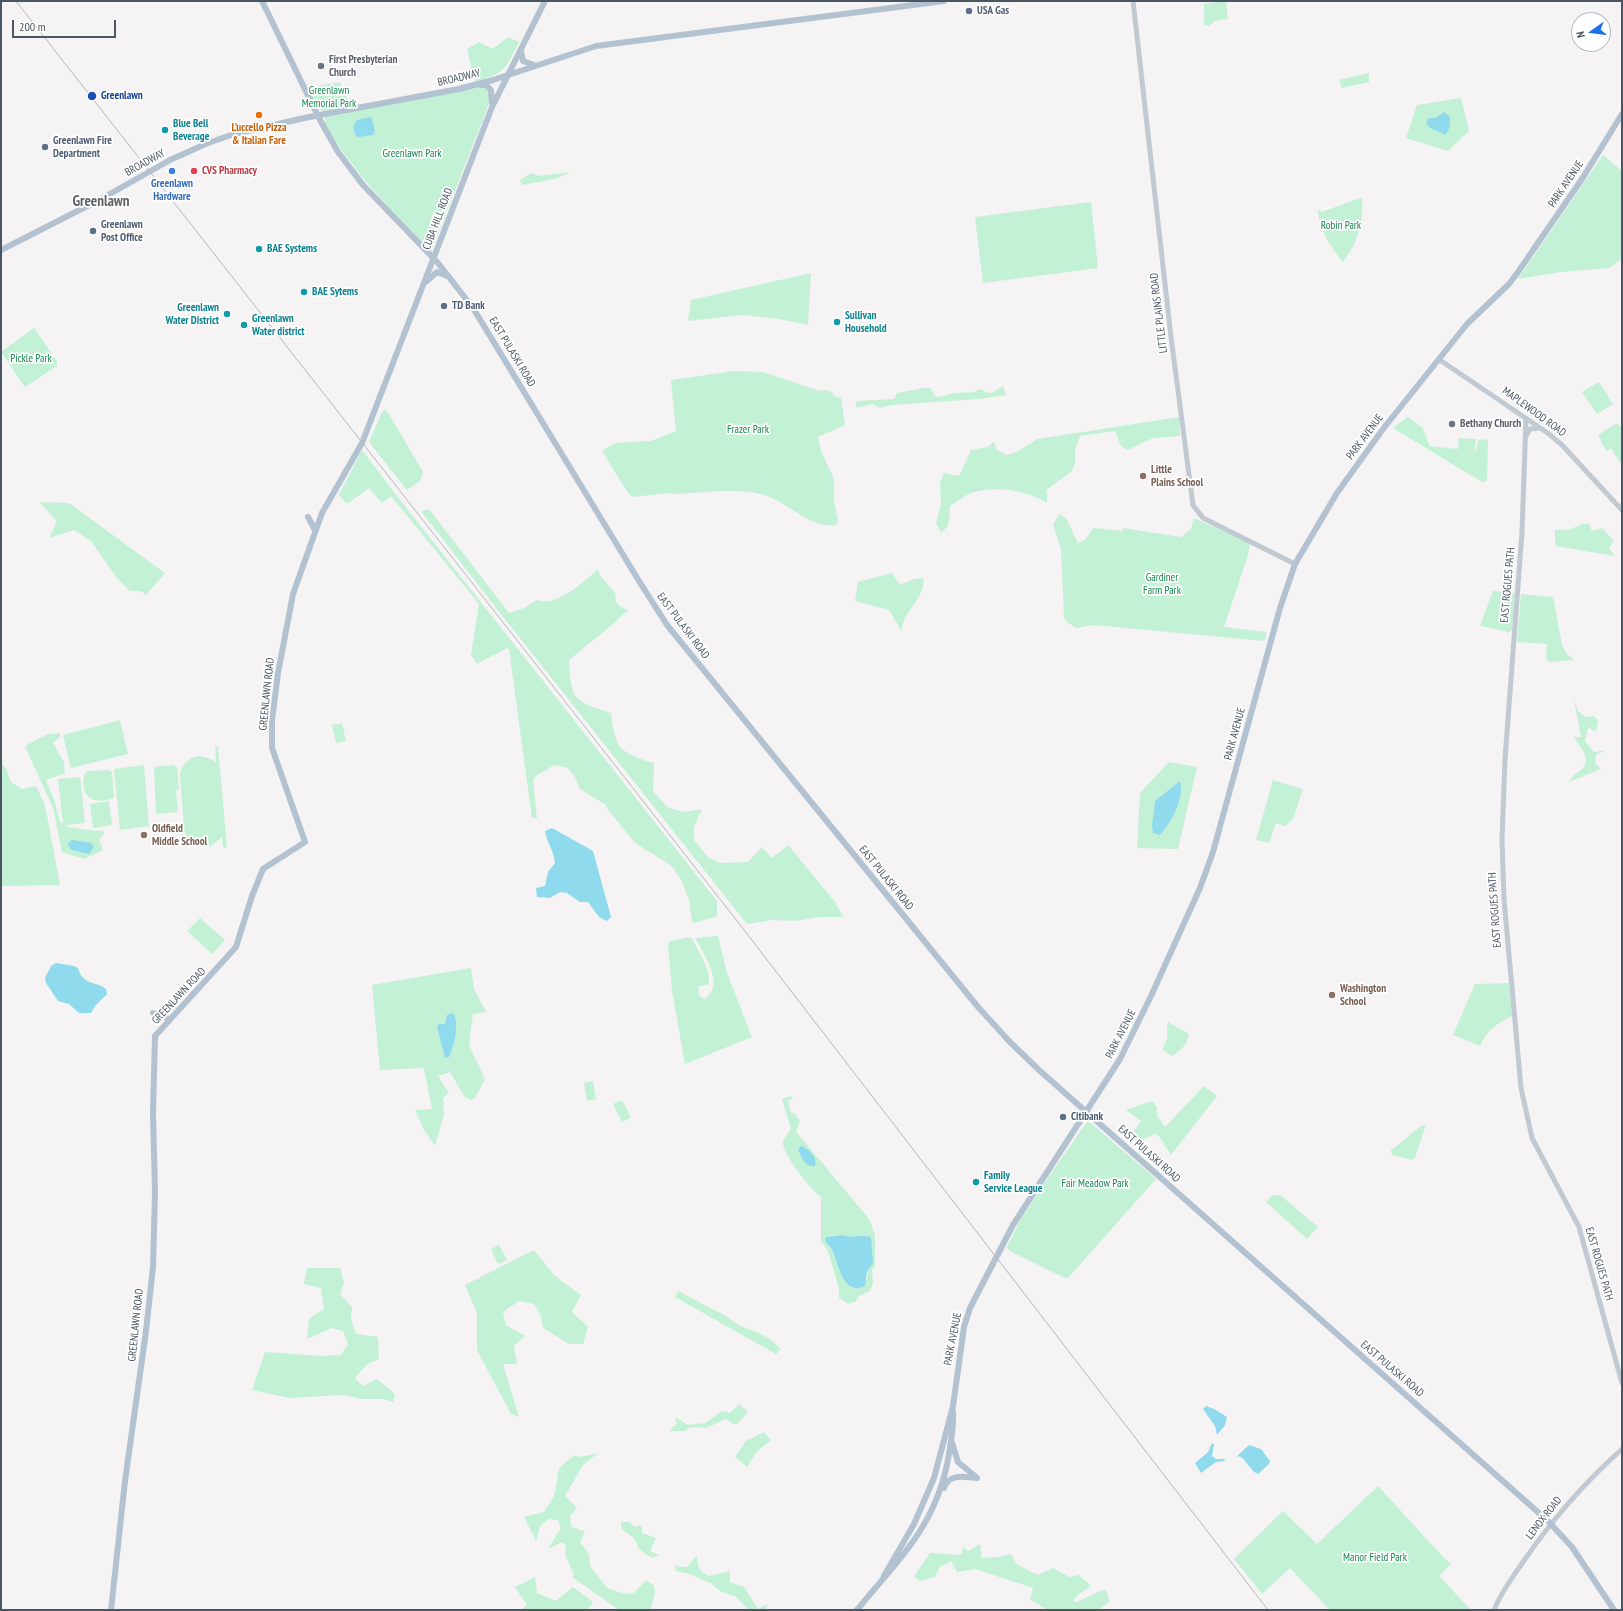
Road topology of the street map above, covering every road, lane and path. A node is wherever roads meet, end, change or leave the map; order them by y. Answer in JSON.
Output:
{"nodes":[{"id":1,"x":262,"y":1,"type":"edge"},
{"id":2,"x":545,"y":1,"type":"edge"},
{"id":3,"x":944,"y":1,"type":"edge"},
{"id":4,"x":1133,"y":1,"type":"edge"},
{"id":5,"x":521,"y":50,"type":"junction"},
{"id":6,"x":538,"y":65,"type":"junction"},
{"id":7,"x":509,"y":75,"type":"junction"},
{"id":8,"x":473,"y":85,"type":"junction"},
{"id":9,"x":492,"y":107,"type":"junction"},
{"id":10,"x":1622,"y":114,"type":"edge"},
{"id":11,"x":317,"y":115,"type":"junction"},
{"id":12,"x":1,"y":250,"type":"edge"},
{"id":13,"x":434,"y":258,"type":"junction"},
{"id":14,"x":424,"y":285,"type":"junction"},
{"id":15,"x":457,"y":285,"type":"junction"},
{"id":16,"x":1440,"y":360,"type":"junction"},
{"id":17,"x":1526,"y":418,"type":"junction"},
{"id":18,"x":1543,"y":429,"type":"junction"},
{"id":19,"x":1525,"y":437,"type":"junction"},
{"id":20,"x":358,"y":449,"type":"joint"},
{"id":21,"x":1622,"y":510,"type":"edge"},
{"id":22,"x":308,"y":517,"type":"dead end"},
{"id":23,"x":315,"y":530,"type":"junction"},
{"id":24,"x":1295,"y":564,"type":"junction"},
{"id":25,"x":153,"y":1013,"type":"dead end"},
{"id":26,"x":169,"y":1021,"type":"junction"},
{"id":27,"x":1086,"y":1111,"type":"junction"},
{"id":28,"x":1622,"y":1383,"type":"edge"},
{"id":29,"x":953,"y":1406,"type":"junction"},
{"id":30,"x":951,"y":1414,"type":"junction"},
{"id":31,"x":951,"y":1439,"type":"junction"},
{"id":32,"x":1622,"y":1449,"type":"edge"},
{"id":33,"x":946,"y":1468,"type":"junction"},
{"id":34,"x":934,"y":1478,"type":"junction"},
{"id":35,"x":936,"y":1501,"type":"junction"},
{"id":36,"x":914,"y":1524,"type":"junction"},
{"id":37,"x":1552,"y":1524,"type":"junction"},
{"id":38,"x":916,"y":1539,"type":"junction"},
{"id":39,"x":884,"y":1576,"type":"junction"},
{"id":40,"x":111,"y":1610,"type":"edge"},
{"id":41,"x":857,"y":1610,"type":"edge"},
{"id":42,"x":1494,"y":1610,"type":"edge"},
{"id":43,"x":1614,"y":1610,"type":"edge"}],
"edges":[{"from":1,"to":11,"type":"main road","name":"EAST PULASKI ROAD"},
{"from":2,"to":5,"type":"main road","name":"CUBA HILL ROAD"},
{"from":3,"to":6,"type":"main road","name":"BROADWAY"},
{"from":4,"to":24,"type":"street","name":"LITTLE PLAINS ROAD"},
{"from":5,"to":6,"type":"main road"},
{"from":5,"to":7,"type":"main road","name":"CUBA HILL ROAD"},
{"from":6,"to":7,"type":"main road","name":"BROADWAY"},
{"from":7,"to":8,"type":"main road","name":"BROADWAY"},
{"from":7,"to":9,"type":"main road","name":"CUBA HILL ROAD"},
{"from":8,"to":9,"type":"main road"},
{"from":8,"to":11,"type":"main road","name":"BROADWAY"},
{"from":9,"to":13,"type":"main road","name":"CUBA HILL ROAD"},
{"from":10,"to":16,"type":"main road","name":"PARK AVENUE"},
{"from":11,"to":12,"type":"main road","name":"BROADWAY"},
{"from":11,"to":13,"type":"main road","name":"EAST PULASKI ROAD"},
{"from":13,"to":14,"type":"main road","name":"CUBA HILL ROAD"},
{"from":13,"to":15,"type":"main road","name":"EAST PULASKI ROAD"},
{"from":14,"to":15,"type":"main road"},
{"from":14,"to":20,"type":"main road","name":"CUBA HILL ROAD"},
{"from":15,"to":27,"type":"main road","name":"EAST PULASKI ROAD"},
{"from":16,"to":17,"type":"street","name":"MAPLEWOOD ROAD"},
{"from":16,"to":24,"type":"main road","name":"PARK AVENUE"},
{"from":17,"to":18,"type":"street","name":"MAPLEWOOD ROAD"},
{"from":17,"to":19,"type":"street","name":"EAST ROGUES PATH"},
{"from":18,"to":19,"type":"street"},
{"from":18,"to":21,"type":"street","name":"MAPLEWOOD ROAD"},
{"from":19,"to":28,"type":"street","name":"EAST ROGUES PATH"},
{"from":20,"to":23,"type":"main road","name":"GREENLAWN ROAD"},
{"from":22,"to":23,"type":"main road"},
{"from":23,"to":26,"type":"main road","name":"GREENLAWN ROAD"},
{"from":24,"to":27,"type":"main road","name":"PARK AVENUE"},
{"from":25,"to":26,"type":"main road"},
{"from":26,"to":40,"type":"main road","name":"GREENLAWN ROAD"},
{"from":27,"to":29,"type":"main road","name":"PARK AVENUE"},
{"from":27,"to":37,"type":"main road","name":"EAST PULASKI ROAD"},
{"from":29,"to":30,"type":"main road","name":"PARK AVENUE"},
{"from":29,"to":31,"type":"main road","name":"PARK AVENUE"},
{"from":30,"to":33,"type":"main road"},
{"from":30,"to":34,"type":"main road","name":"PARK AVENUE"},
{"from":31,"to":33,"type":"main road","name":"PARK AVENUE"},
{"from":31,"to":35,"type":"main road"},
{"from":32,"to":37,"type":"street","name":"LENOX ROAD"},
{"from":33,"to":34,"type":"main road"},
{"from":33,"to":35,"type":"main road","name":"PARK AVENUE"},
{"from":34,"to":36,"type":"main road","name":"PARK AVENUE"},
{"from":35,"to":38,"type":"main road","name":"PARK AVENUE"},
{"from":36,"to":38,"type":"main road"},
{"from":36,"to":39,"type":"main road","name":"PARK AVENUE"},
{"from":37,"to":42,"type":"street","name":"LENOX ROAD"},
{"from":37,"to":43,"type":"main road","name":"EAST PULASKI ROAD"},
{"from":38,"to":39,"type":"main road","name":"PARK AVENUE"},
{"from":39,"to":41,"type":"main road","name":"PARK AVENUE"}]}
